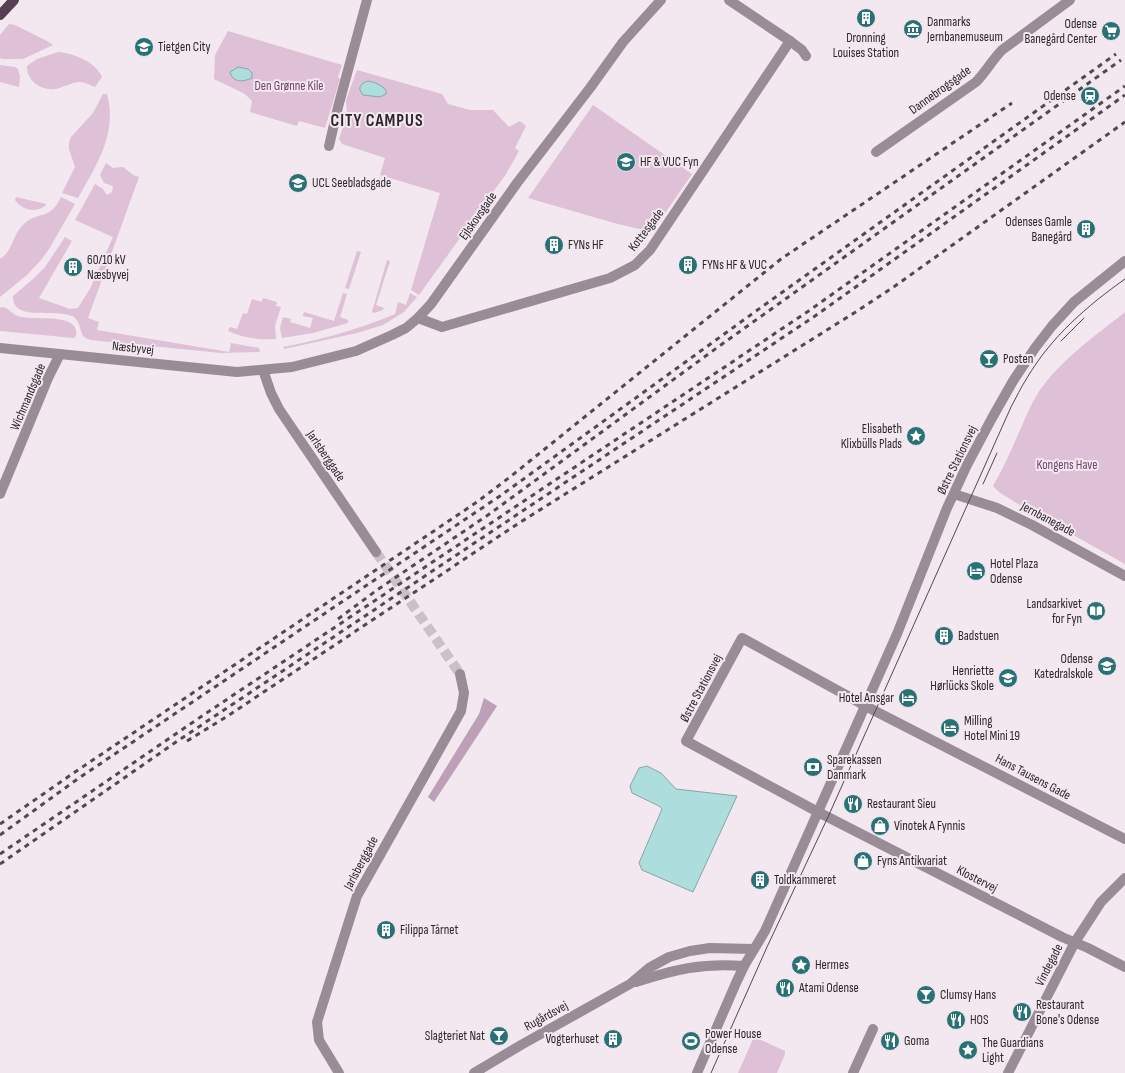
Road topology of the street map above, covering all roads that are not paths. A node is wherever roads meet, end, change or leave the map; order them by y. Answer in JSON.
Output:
{"nodes":[{"id":1,"x":14,"y":0,"type":"edge"},
{"id":2,"x":367,"y":0,"type":"edge"},
{"id":3,"x":662,"y":0,"type":"edge"},
{"id":4,"x":729,"y":0,"type":"edge"},
{"id":5,"x":1070,"y":0,"type":"edge"},
{"id":6,"x":0,"y":15,"type":"edge"},
{"id":7,"x":790,"y":41,"type":"junction"},
{"id":8,"x":806,"y":56,"type":"dead end"},
{"id":9,"x":329,"y":146,"type":"dead end"},
{"id":10,"x":876,"y":152,"type":"dead end"},
{"id":11,"x":1125,"y":261,"type":"edge"},
{"id":12,"x":418,"y":318,"type":"junction"},
{"id":13,"x":0,"y":348,"type":"edge"},
{"id":14,"x":60,"y":354,"type":"junction"},
{"id":15,"x":263,"y":370,"type":"junction"},
{"id":16,"x":0,"y":494,"type":"edge"},
{"id":17,"x":954,"y":494,"type":"junction"},
{"id":18,"x":376,"y":552,"type":"tunnel mouth"},
{"id":19,"x":1125,"y":576,"type":"edge"},
{"id":20,"x":460,"y":674,"type":"tunnel mouth"},
{"id":21,"x":865,"y":705,"type":"junction"},
{"id":22,"x":818,"y":812,"type":"junction"},
{"id":23,"x":1125,"y":839,"type":"edge"},
{"id":24,"x":1125,"y":878,"type":"edge"},
{"id":25,"x":1075,"y":942,"type":"junction"},
{"id":26,"x":754,"y":949,"type":"junction"},
{"id":27,"x":746,"y":962,"type":"junction"},
{"id":28,"x":1125,"y":967,"type":"edge"},
{"id":29,"x":630,"y":984,"type":"junction"},
{"id":30,"x":872,"y":1029,"type":"dead end"},
{"id":31,"x":339,"y":1073,"type":"edge"},
{"id":32,"x":474,"y":1073,"type":"edge"},
{"id":33,"x":697,"y":1073,"type":"edge"},
{"id":34,"x":853,"y":1073,"type":"edge"},
{"id":35,"x":1008,"y":1073,"type":"edge"}],
"edges":[{"from":1,"to":6,"type":"main road"},
{"from":2,"to":9,"type":"street"},
{"from":3,"to":12,"type":"street","name":"Ejlskovsgade"},
{"from":4,"to":7,"type":"street"},
{"from":5,"to":10,"type":"street","name":"Dannebrogsgade"},
{"from":7,"to":8,"type":"street"},
{"from":7,"to":12,"type":"street","name":"Kottesgade"},
{"from":11,"to":17,"type":"street","name":"Østre Stationsvej"},
{"from":12,"to":15,"type":"street","name":"Ejlskovsgade"},
{"from":13,"to":14,"type":"street","name":"Næsbyvej"},
{"from":14,"to":15,"type":"street","name":"Næsbyvej"},
{"from":14,"to":16,"type":"street","name":"Wichmandsgade"},
{"from":15,"to":18,"type":"street","name":"Jarlsberggade"},
{"from":17,"to":19,"type":"street","name":"Jernbanegade"},
{"from":17,"to":21,"type":"street","name":"Østre Stationsvej"},
{"from":20,"to":31,"type":"street","name":"Jarlsberggade"},
{"from":21,"to":22,"type":"street","name":"Østre Stationsvej"},
{"from":21,"to":22,"type":"street","name":"Østre Stationsvej"},
{"from":21,"to":23,"type":"street","name":"Hans Tausens Gade"},
{"from":22,"to":25,"type":"street","name":"Klostervej"},
{"from":22,"to":26,"type":"street","name":"Østre Stationsvej"},
{"from":24,"to":25,"type":"street","name":"Vindegade"},
{"from":25,"to":28,"type":"street","name":"Klostervej"},
{"from":25,"to":35,"type":"street","name":"Vindegade"},
{"from":26,"to":27,"type":"street","name":"Østre Stationsvej"},
{"from":26,"to":29,"type":"street","name":"Rugårdsvej"},
{"from":27,"to":29,"type":"street","name":"Rugårdsvej"},
{"from":27,"to":33,"type":"street","name":"Østre Stationsvej"},
{"from":29,"to":32,"type":"street","name":"Rugårdsvej"},
{"from":30,"to":34,"type":"street"}]}
